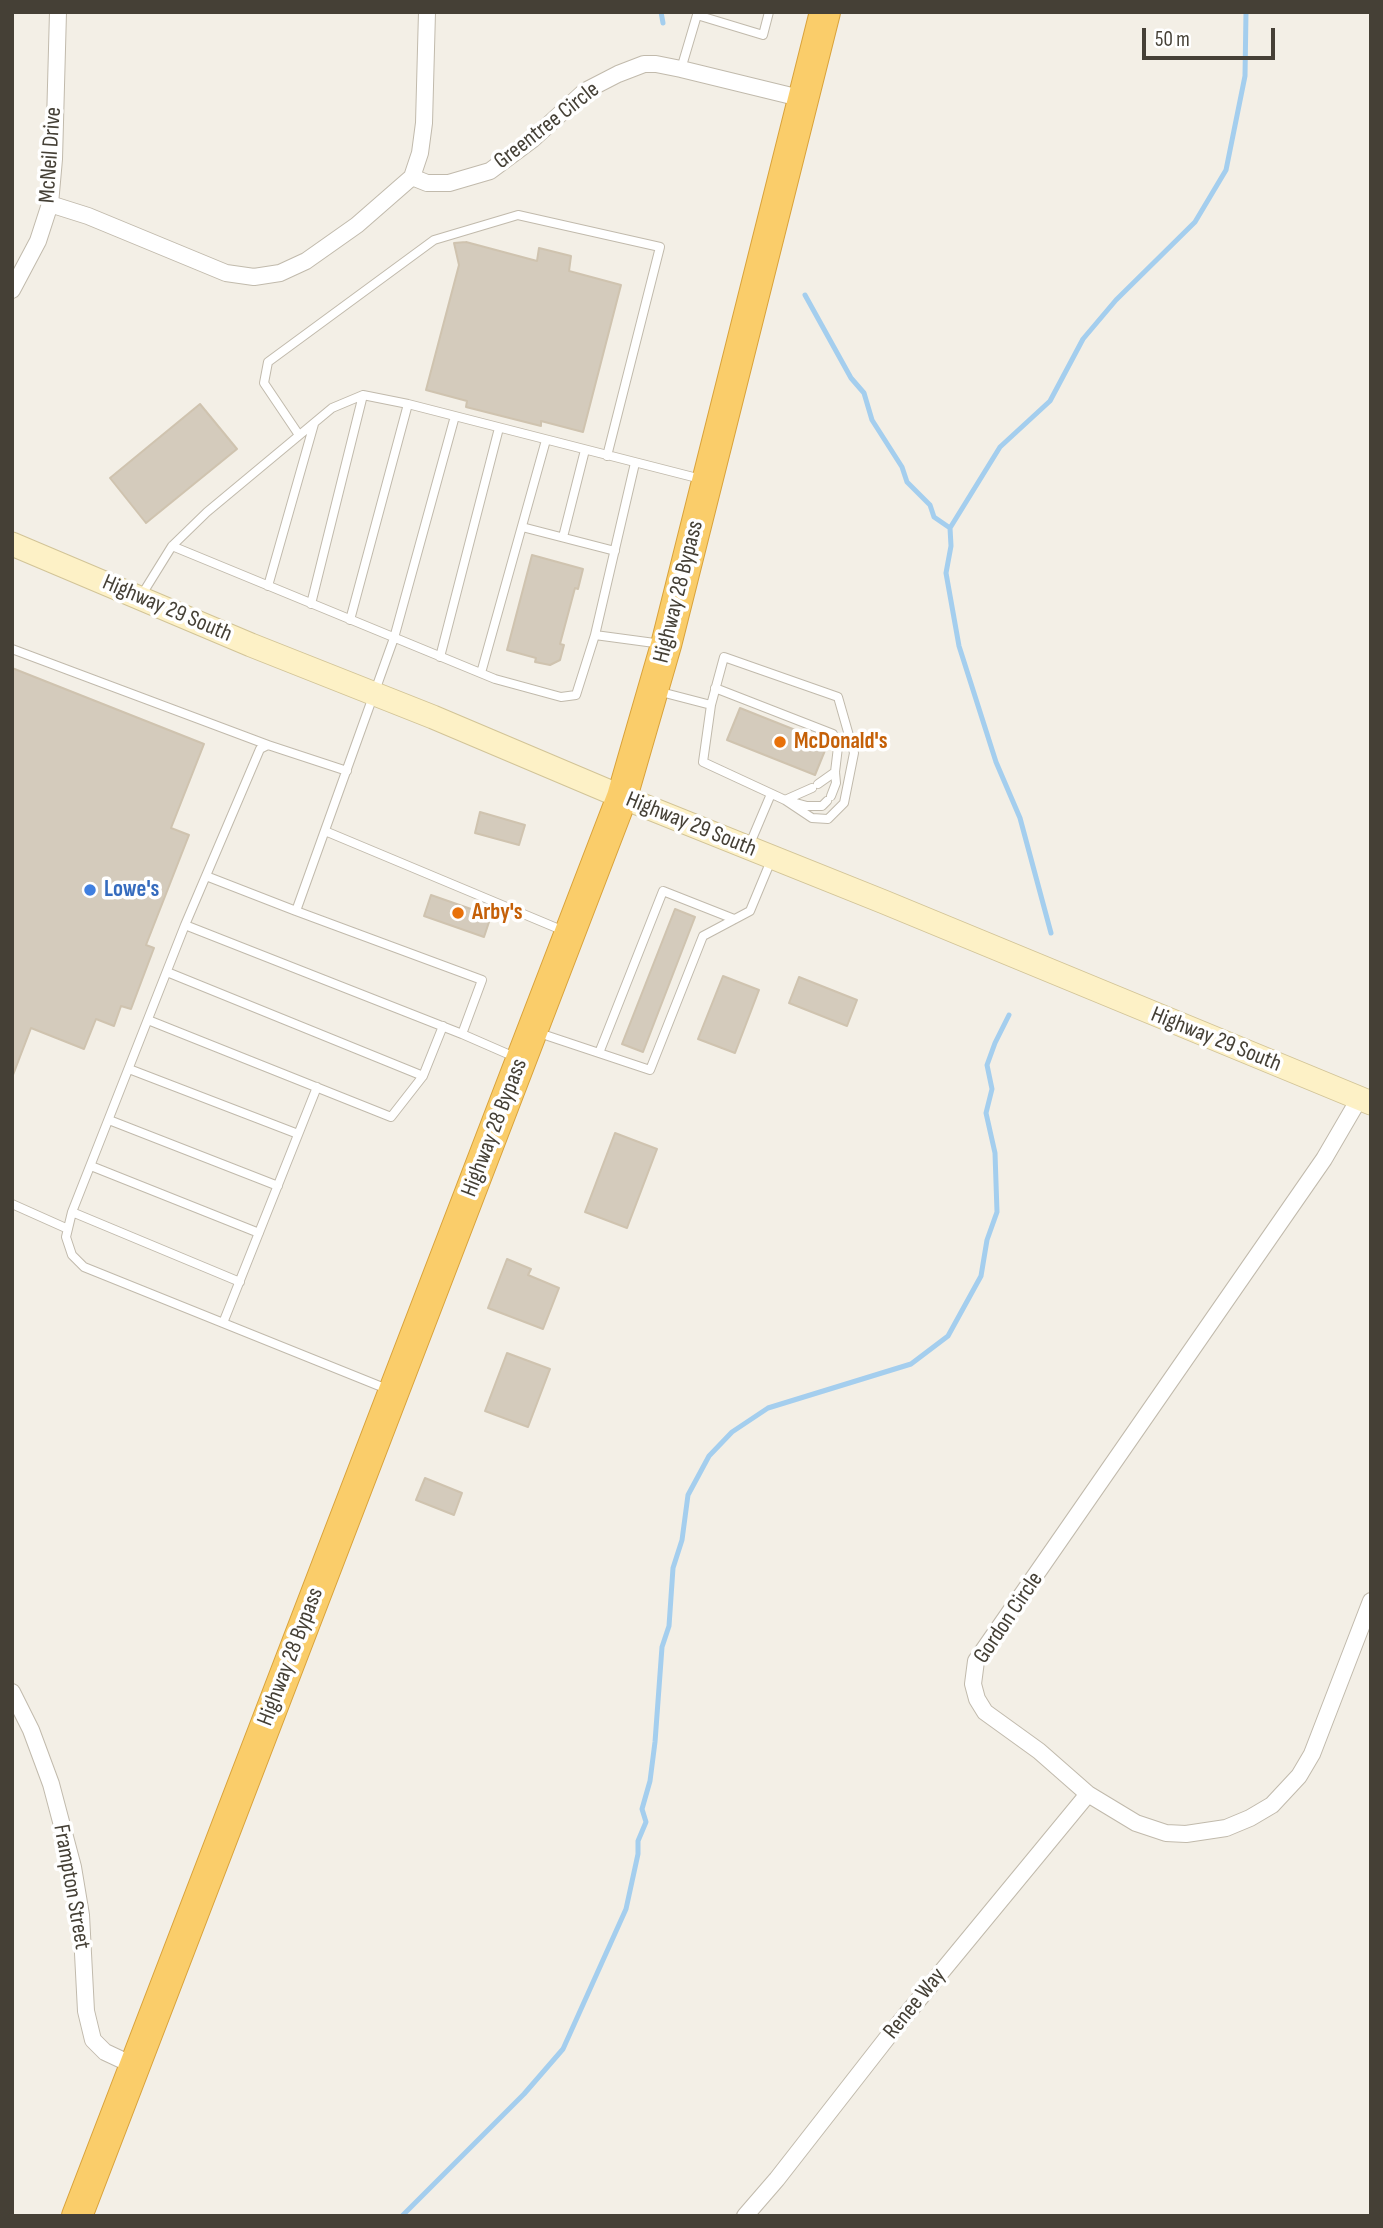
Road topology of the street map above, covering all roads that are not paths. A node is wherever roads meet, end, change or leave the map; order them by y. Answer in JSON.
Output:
{"nodes":[{"id":1,"x":58,"y":12,"type":"edge"},
{"id":2,"x":427,"y":12,"type":"edge"},
{"id":3,"x":769,"y":12,"type":"edge"},
{"id":4,"x":825,"y":12,"type":"edge"},
{"id":5,"x":681,"y":69,"type":"junction"},
{"id":6,"x":804,"y":99,"type":"junction"},
{"id":7,"x":412,"y":177,"type":"junction"},
{"id":8,"x":50,"y":204,"type":"junction"},
{"id":9,"x":12,"y":290,"type":"edge"},
{"id":10,"x":363,"y":395,"type":"junction"},
{"id":11,"x":408,"y":404,"type":"junction"},
{"id":12,"x":456,"y":416,"type":"junction"},
{"id":13,"x":314,"y":423,"type":"junction"},
{"id":14,"x":499,"y":428,"type":"junction"},
{"id":15,"x":299,"y":435,"type":"junction"},
{"id":16,"x":546,"y":440,"type":"junction"},
{"id":17,"x":585,"y":450,"type":"junction"},
{"id":18,"x":607,"y":456,"type":"junction"},
{"id":19,"x":635,"y":463,"type":"junction"},
{"id":20,"x":707,"y":480,"type":"junction"},
{"id":21,"x":522,"y":527,"type":"junction"},
{"id":22,"x":563,"y":537,"type":"junction"},
{"id":23,"x":12,"y":544,"type":"edge"},
{"id":24,"x":172,"y":546,"type":"junction"},
{"id":25,"x":615,"y":551,"type":"junction"},
{"id":26,"x":268,"y":586,"type":"junction"},
{"id":27,"x":140,"y":597,"type":"junction"},
{"id":28,"x":311,"y":604,"type":"junction"},
{"id":29,"x":350,"y":620,"type":"junction"},
{"id":30,"x":595,"y":635,"type":"junction"},
{"id":31,"x":394,"y":638,"type":"junction"},
{"id":32,"x":666,"y":645,"type":"junction"},
{"id":33,"x":12,"y":649,"type":"edge"},
{"id":34,"x":440,"y":657,"type":"junction"},
{"id":35,"x":481,"y":673,"type":"junction"},
{"id":36,"x":715,"y":688,"type":"junction"},
{"id":37,"x":653,"y":690,"type":"junction"},
{"id":38,"x":375,"y":694,"type":"junction"},
{"id":39,"x":711,"y":705,"type":"junction"},
{"id":40,"x":268,"y":745,"type":"junction"},
{"id":41,"x":347,"y":771,"type":"junction"},
{"id":42,"x":835,"y":772,"type":"junction"},
{"id":43,"x":771,"y":794,"type":"junction"},
{"id":44,"x":622,"y":797,"type":"junction"},
{"id":45,"x":785,"y":800,"type":"junction"},
{"id":46,"x":325,"y":831,"type":"junction"},
{"id":47,"x":749,"y":848,"type":"junction"},
{"id":48,"x":773,"y":858,"type":"junction"},
{"id":49,"x":206,"y":876,"type":"junction"},
{"id":50,"x":296,"y":911,"type":"junction"},
{"id":51,"x":734,"y":919,"type":"junction"},
{"id":52,"x":185,"y":925,"type":"junction"},
{"id":53,"x":570,"y":934,"type":"junction"},
{"id":54,"x":167,"y":972,"type":"junction"},
{"id":55,"x":148,"y":1020,"type":"junction"},
{"id":56,"x":443,"y":1026,"type":"junction"},
{"id":57,"x":533,"y":1031,"type":"junction"},
{"id":58,"x":462,"y":1034,"type":"junction"},
{"id":59,"x":599,"y":1053,"type":"junction"},
{"id":60,"x":522,"y":1059,"type":"junction"},
{"id":61,"x":128,"y":1069,"type":"junction"},
{"id":62,"x":424,"y":1076,"type":"junction"},
{"id":63,"x":317,"y":1087,"type":"junction"},
{"id":64,"x":1365,"y":1101,"type":"edge"},
{"id":65,"x":109,"y":1120,"type":"junction"},
{"id":66,"x":298,"y":1134,"type":"junction"},
{"id":67,"x":90,"y":1166,"type":"junction"},
{"id":68,"x":278,"y":1186,"type":"junction"},
{"id":69,"x":12,"y":1204,"type":"edge"},
{"id":70,"x":72,"y":1212,"type":"junction"},
{"id":71,"x":68,"y":1229,"type":"junction"},
{"id":72,"x":259,"y":1233,"type":"junction"},
{"id":73,"x":240,"y":1282,"type":"junction"},
{"id":74,"x":223,"y":1323,"type":"junction"},
{"id":75,"x":393,"y":1392,"type":"junction"},
{"id":76,"x":1371,"y":1601,"type":"edge"},
{"id":77,"x":12,"y":1692,"type":"edge"},
{"id":78,"x":1088,"y":1794,"type":"junction"},
{"id":79,"x":135,"y":2066,"type":"junction"},
{"id":80,"x":77,"y":2216,"type":"edge"},
{"id":81,"x":745,"y":2216,"type":"edge"}],
"edges":[{"from":1,"to":8,"type":"street","name":"McNeil Drive"},
{"from":2,"to":7,"type":"street"},
{"from":3,"to":5,"type":"lane"},
{"from":4,"to":6,"type":"highway","name":"Highway 28 Bypass"},
{"from":5,"to":6,"type":"street","name":"Greentree Circle"},
{"from":5,"to":7,"type":"street","name":"Greentree Circle"},
{"from":6,"to":20,"type":"highway","name":"Highway 28 Bypass"},
{"from":7,"to":8,"type":"street"},
{"from":8,"to":9,"type":"street","name":"McNeil Drive"},
{"from":10,"to":11,"type":"lane"},
{"from":10,"to":13,"type":"lane"},
{"from":10,"to":28,"type":"lane"},
{"from":11,"to":12,"type":"lane"},
{"from":11,"to":29,"type":"lane"},
{"from":12,"to":14,"type":"lane"},
{"from":12,"to":31,"type":"lane"},
{"from":13,"to":15,"type":"lane"},
{"from":13,"to":26,"type":"lane"},
{"from":14,"to":16,"type":"lane"},
{"from":14,"to":34,"type":"lane"},
{"from":15,"to":18,"type":"lane"},
{"from":15,"to":24,"type":"lane"},
{"from":16,"to":17,"type":"lane"},
{"from":16,"to":21,"type":"lane"},
{"from":17,"to":18,"type":"lane"},
{"from":17,"to":22,"type":"lane"},
{"from":18,"to":19,"type":"lane"},
{"from":19,"to":20,"type":"lane"},
{"from":19,"to":25,"type":"lane"},
{"from":20,"to":32,"type":"highway","name":"Highway 28 Bypass"},
{"from":21,"to":22,"type":"lane"},
{"from":21,"to":35,"type":"lane"},
{"from":22,"to":25,"type":"lane"},
{"from":23,"to":27,"type":"main road","name":"Highway 29 South"},
{"from":24,"to":26,"type":"lane"},
{"from":24,"to":27,"type":"lane"},
{"from":25,"to":30,"type":"lane"},
{"from":26,"to":28,"type":"lane"},
{"from":27,"to":38,"type":"main road","name":"Highway 29 South"},
{"from":28,"to":29,"type":"lane"},
{"from":29,"to":31,"type":"lane"},
{"from":30,"to":32,"type":"lane"},
{"from":30,"to":35,"type":"lane"},
{"from":31,"to":34,"type":"lane"},
{"from":31,"to":38,"type":"lane"},
{"from":32,"to":37,"type":"highway","name":"Highway 28 Bypass"},
{"from":33,"to":40,"type":"lane"},
{"from":34,"to":35,"type":"lane"},
{"from":36,"to":39,"type":"lane"},
{"from":36,"to":42,"type":"lane"},
{"from":36,"to":45,"type":"lane"},
{"from":37,"to":39,"type":"lane"},
{"from":37,"to":44,"type":"highway","name":"Highway 28 Bypass"},
{"from":38,"to":41,"type":"lane"},
{"from":38,"to":44,"type":"main road","name":"Highway 29 South"},
{"from":39,"to":43,"type":"lane"},
{"from":40,"to":41,"type":"lane"},
{"from":40,"to":49,"type":"lane"},
{"from":41,"to":46,"type":"lane"},
{"from":42,"to":45,"type":"lane"},
{"from":42,"to":45,"type":"lane"},
{"from":43,"to":45,"type":"lane"},
{"from":43,"to":47,"type":"lane"},
{"from":44,"to":47,"type":"main road","name":"Highway 29 South"},
{"from":44,"to":53,"type":"highway","name":"Highway 28 Bypass"},
{"from":46,"to":50,"type":"lane"},
{"from":46,"to":53,"type":"lane"},
{"from":47,"to":48,"type":"main road","name":"Highway 29 South"},
{"from":48,"to":51,"type":"lane"},
{"from":48,"to":64,"type":"main road","name":"Highway 29 South"},
{"from":49,"to":50,"type":"lane"},
{"from":49,"to":52,"type":"lane"},
{"from":50,"to":58,"type":"lane"},
{"from":51,"to":59,"type":"lane"},
{"from":51,"to":59,"type":"lane"},
{"from":52,"to":54,"type":"lane"},
{"from":52,"to":56,"type":"lane"},
{"from":53,"to":57,"type":"highway","name":"Highway 28 Bypass"},
{"from":54,"to":55,"type":"lane"},
{"from":54,"to":62,"type":"lane"},
{"from":55,"to":61,"type":"lane"},
{"from":55,"to":63,"type":"lane"},
{"from":56,"to":58,"type":"lane"},
{"from":56,"to":62,"type":"lane"},
{"from":57,"to":59,"type":"lane"},
{"from":57,"to":60,"type":"highway","name":"Highway 28 Bypass"},
{"from":58,"to":60,"type":"lane"},
{"from":60,"to":75,"type":"highway","name":"Highway 28 Bypass"},
{"from":61,"to":65,"type":"lane"},
{"from":61,"to":66,"type":"lane"},
{"from":62,"to":63,"type":"lane"},
{"from":63,"to":66,"type":"lane"},
{"from":64,"to":78,"type":"street","name":"Gordon Circle"},
{"from":65,"to":67,"type":"lane"},
{"from":65,"to":68,"type":"lane"},
{"from":66,"to":68,"type":"lane"},
{"from":67,"to":70,"type":"lane"},
{"from":67,"to":72,"type":"lane"},
{"from":68,"to":72,"type":"lane"},
{"from":69,"to":71,"type":"lane"},
{"from":70,"to":71,"type":"lane"},
{"from":70,"to":73,"type":"lane"},
{"from":71,"to":74,"type":"lane"},
{"from":72,"to":73,"type":"lane"},
{"from":73,"to":74,"type":"lane"},
{"from":74,"to":75,"type":"lane"},
{"from":75,"to":79,"type":"highway","name":"Highway 28 Bypass"},
{"from":76,"to":78,"type":"street","name":"Gordon Circle"},
{"from":77,"to":79,"type":"street","name":"Frampton Street"},
{"from":78,"to":81,"type":"street","name":"Renee Way"},
{"from":79,"to":80,"type":"highway","name":"Highway 28 Bypass"}]}
